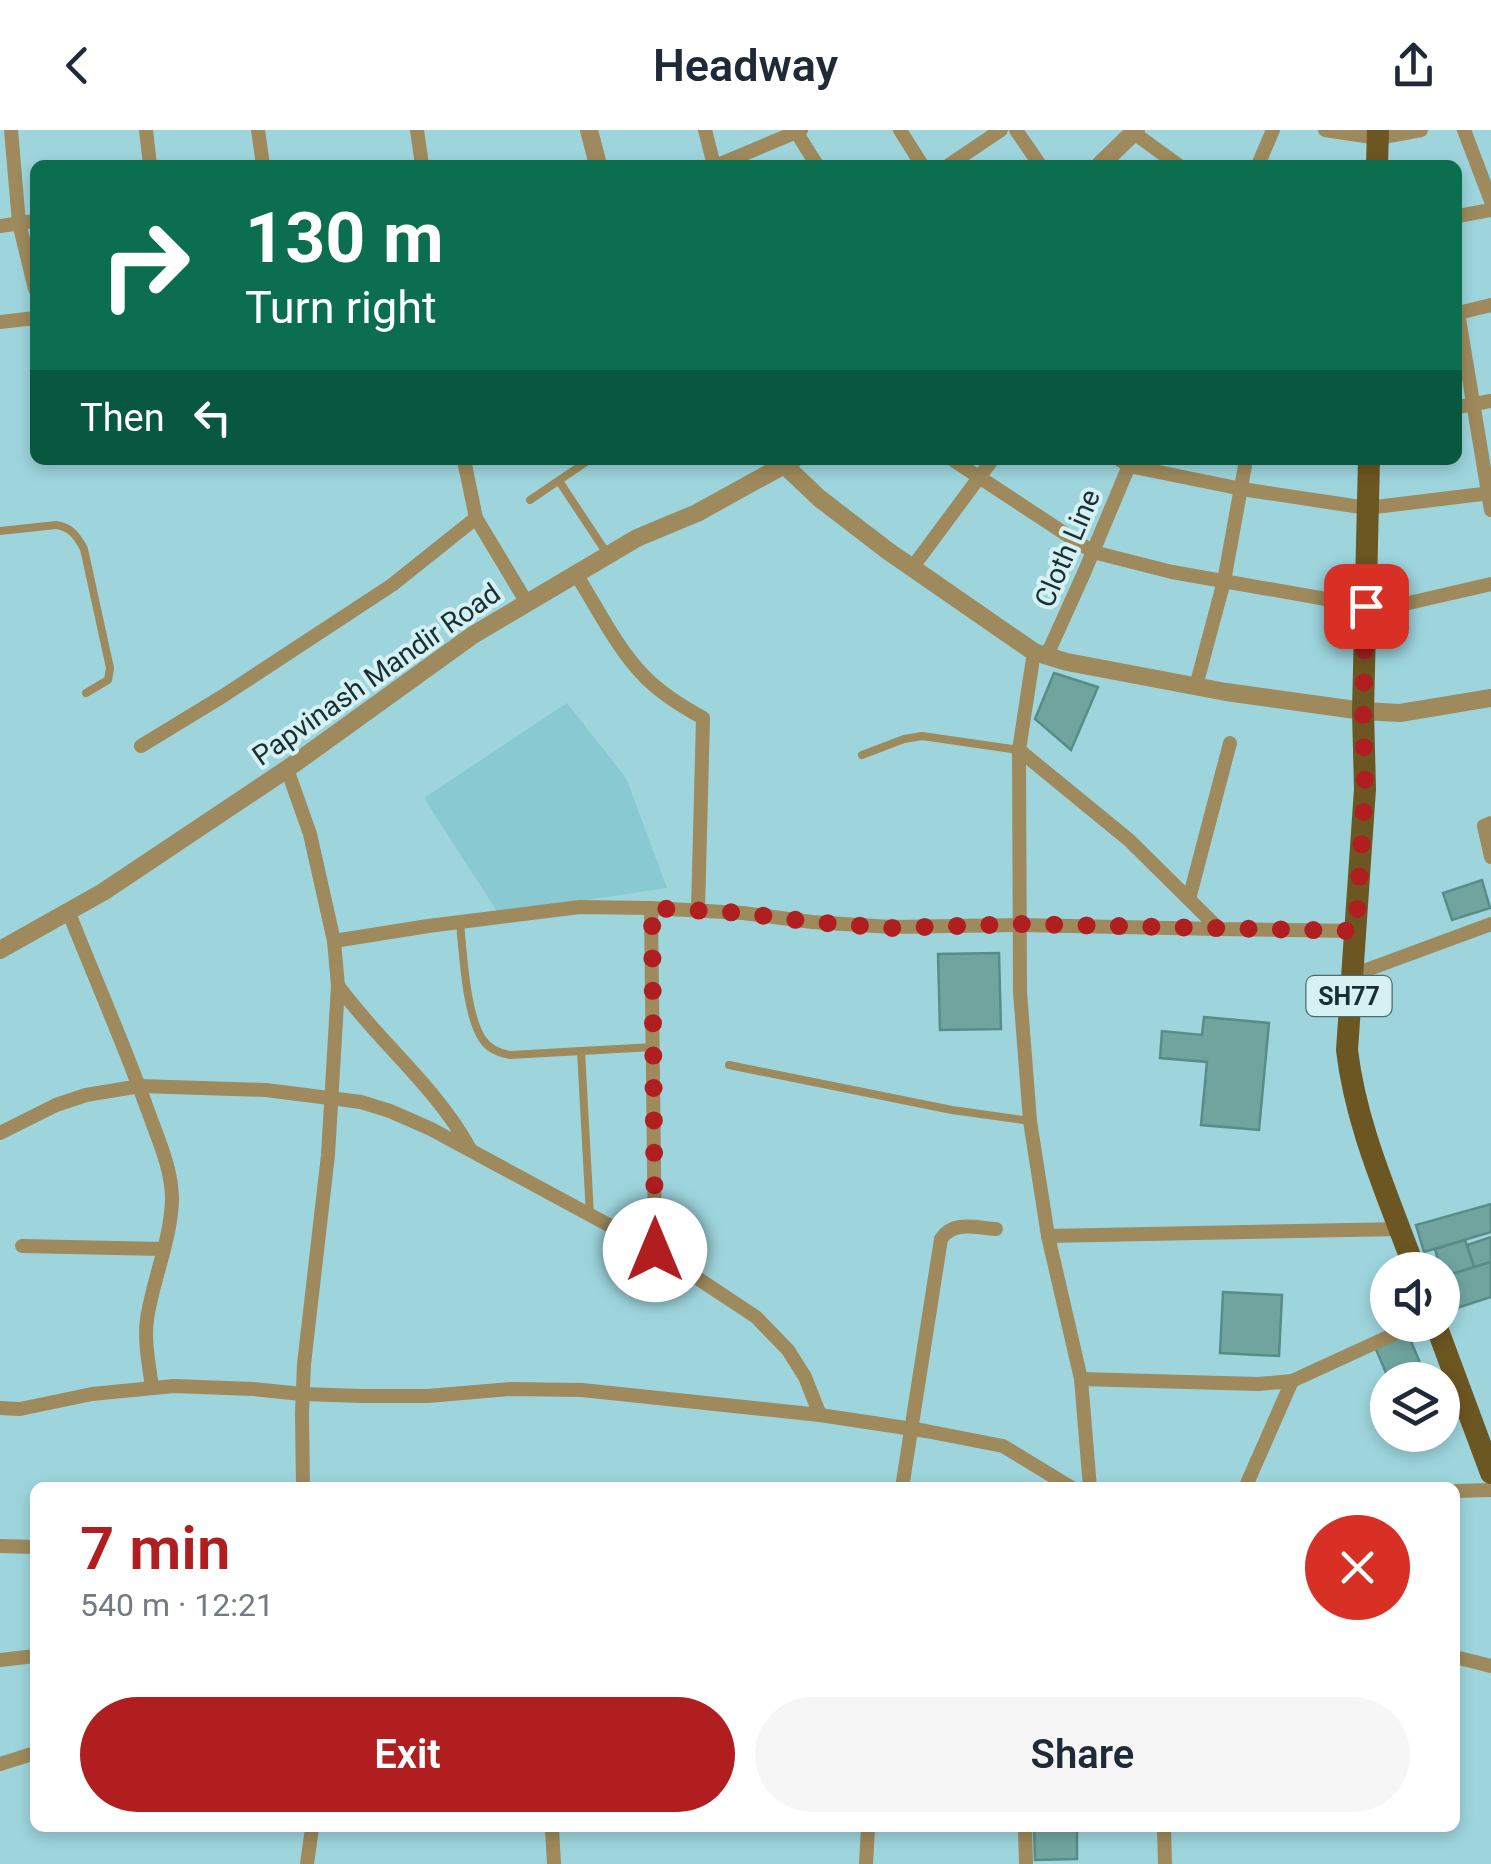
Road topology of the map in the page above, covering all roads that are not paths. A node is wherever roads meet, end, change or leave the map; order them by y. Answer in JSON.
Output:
{"nodes":[{"id":1,"x":10,"y":130,"type":"edge"},
{"id":2,"x":146,"y":130,"type":"edge"},
{"id":3,"x":258,"y":130,"type":"edge"},
{"id":4,"x":416,"y":130,"type":"edge"},
{"id":5,"x":589,"y":130,"type":"edge"},
{"id":6,"x":705,"y":130,"type":"edge"},
{"id":7,"x":900,"y":130,"type":"edge"},
{"id":8,"x":1001,"y":130,"type":"edge"},
{"id":9,"x":1016,"y":130,"type":"edge"},
{"id":10,"x":1273,"y":130,"type":"edge"},
{"id":11,"x":1326,"y":130,"type":"edge"},
{"id":12,"x":1422,"y":130,"type":"edge"},
{"id":13,"x":1464,"y":130,"type":"edge"},
{"id":14,"x":797,"y":131,"type":"edge"},
{"id":15,"x":1133,"y":131,"type":"edge"},
{"id":16,"x":1378,"y":134,"type":"edge"},
{"id":17,"x":149,"y":160,"type":"edge"},
{"id":18,"x":262,"y":160,"type":"edge"},
{"id":19,"x":421,"y":160,"type":"edge"},
{"id":20,"x":597,"y":160,"type":"edge"},
{"id":21,"x":714,"y":160,"type":"edge"},
{"id":22,"x":728,"y":160,"type":"edge"},
{"id":23,"x":814,"y":160,"type":"edge"},
{"id":24,"x":919,"y":160,"type":"edge"},
{"id":25,"x":956,"y":160,"type":"edge"},
{"id":26,"x":1037,"y":160,"type":"edge"},
{"id":27,"x":1105,"y":160,"type":"edge"},
{"id":28,"x":1171,"y":160,"type":"edge"},
{"id":29,"x":1260,"y":160,"type":"edge"},
{"id":30,"x":1377,"y":160,"type":"edge"},
{"id":31,"x":1491,"y":201,"type":"edge"},
{"id":32,"x":1491,"y":210,"type":"edge"},
{"id":33,"x":1462,"y":215,"type":"edge"},
{"id":34,"x":27,"y":222,"type":"edge"},
{"id":35,"x":0,"y":226,"type":"edge"},
{"id":36,"x":30,"y":247,"type":"edge"},
{"id":37,"x":1491,"y":304,"type":"edge"},
{"id":38,"x":1462,"y":311,"type":"edge"},
{"id":39,"x":30,"y":319,"type":"edge"},
{"id":40,"x":0,"y":322,"type":"edge"},
{"id":41,"x":1462,"y":366,"type":"edge"},
{"id":42,"x":1491,"y":400,"type":"edge"},
{"id":43,"x":1465,"y":406,"type":"edge"},
{"id":44,"x":465,"y":465,"type":"edge"},
{"id":45,"x":582,"y":465,"type":"edge"},
{"id":46,"x":780,"y":465,"type":"edge"},
{"id":47,"x":788,"y":465,"type":"edge"},
{"id":48,"x":960,"y":465,"type":"edge"},
{"id":49,"x":989,"y":465,"type":"edge"},
{"id":50,"x":1126,"y":465,"type":"edge"},
{"id":51,"x":1140,"y":465,"type":"edge"},
{"id":52,"x":1245,"y":465,"type":"edge"},
{"id":53,"x":1369,"y":465,"type":"edge"},
{"id":54,"x":980,"y":478,"type":"junction"},
{"id":55,"x":559,"y":481,"type":"junction"},
{"id":56,"x":1242,"y":489,"type":"junction"},
{"id":57,"x":1489,"y":493,"type":"edge"},
{"id":58,"x":530,"y":500,"type":"dead end"},
{"id":59,"x":1368,"y":508,"type":"junction"},
{"id":60,"x":1491,"y":510,"type":"edge"},
{"id":61,"x":476,"y":518,"type":"junction"},
{"id":62,"x":0,"y":531,"type":"edge"},
{"id":63,"x":1093,"y":552,"type":"junction"},
{"id":64,"x":608,"y":555,"type":"junction"},
{"id":65,"x":912,"y":568,"type":"junction"},
{"id":66,"x":576,"y":574,"type":"junction"},
{"id":67,"x":1224,"y":581,"type":"junction"},
{"id":68,"x":1491,"y":584,"type":"edge"},
{"id":69,"x":528,"y":603,"type":"junction"},
{"id":70,"x":1366,"y":606,"type":"junction"},
{"id":71,"x":1040,"y":654,"type":"junction"},
{"id":72,"x":1196,"y":686,"type":"junction"},
{"id":73,"x":86,"y":694,"type":"dead end"},
{"id":74,"x":1491,"y":698,"type":"edge"},
{"id":75,"x":1363,"y":710,"type":"junction"},
{"id":76,"x":1230,"y":744,"type":"dead end"},
{"id":77,"x":140,"y":746,"type":"dead end"},
{"id":78,"x":1020,"y":750,"type":"junction"},
{"id":79,"x":862,"y":755,"type":"dead end"},
{"id":80,"x":287,"y":769,"type":"junction"},
{"id":81,"x":1491,"y":824,"type":"edge"},
{"id":82,"x":1491,"y":857,"type":"edge"},
{"id":83,"x":1189,"y":899,"type":"junction"},
{"id":84,"x":652,"y":908,"type":"junction"},
{"id":85,"x":698,"y":910,"type":"junction"},
{"id":86,"x":68,"y":912,"type":"junction"},
{"id":87,"x":460,"y":922,"type":"junction"},
{"id":88,"x":1020,"y":924,"type":"junction"},
{"id":89,"x":1491,"y":924,"type":"edge"},
{"id":90,"x":1219,"y":928,"type":"junction"},
{"id":91,"x":1356,"y":931,"type":"junction"},
{"id":92,"x":334,"y":942,"type":"junction"},
{"id":93,"x":0,"y":950,"type":"edge"},
{"id":94,"x":1350,"y":976,"type":"junction"},
{"id":95,"x":338,"y":986,"type":"junction"},
{"id":96,"x":653,"y":1048,"type":"junction"},
{"id":97,"x":582,"y":1051,"type":"junction"},
{"id":98,"x":729,"y":1065,"type":"dead end"},
{"id":99,"x":140,"y":1086,"type":"junction"},
{"id":100,"x":332,"y":1098,"type":"junction"},
{"id":101,"x":1030,"y":1120,"type":"junction"},
{"id":102,"x":0,"y":1133,"type":"edge"},
{"id":103,"x":470,"y":1150,"type":"junction"},
{"id":104,"x":590,"y":1215,"type":"junction"},
{"id":105,"x":996,"y":1229,"type":"dead end"},
{"id":106,"x":1400,"y":1229,"type":"junction"},
{"id":107,"x":1048,"y":1236,"type":"junction"},
{"id":108,"x":22,"y":1246,"type":"dead end"},
{"id":109,"x":164,"y":1248,"type":"junction"},
{"id":110,"x":655,"y":1250,"type":"junction"},
{"id":111,"x":1409,"y":1252,"type":"edge"},
{"id":112,"x":1377,"y":1342,"type":"edge"},
{"id":113,"x":1442,"y":1342,"type":"edge"},
{"id":114,"x":1081,"y":1380,"type":"junction"},
{"id":115,"x":1292,"y":1381,"type":"junction"},
{"id":116,"x":152,"y":1387,"type":"junction"},
{"id":117,"x":302,"y":1394,"type":"junction"},
{"id":118,"x":0,"y":1408,"type":"edge"},
{"id":119,"x":820,"y":1415,"type":"junction"},
{"id":120,"x":913,"y":1428,"type":"junction"},
{"id":121,"x":1491,"y":1474,"type":"edge"},
{"id":122,"x":303,"y":1482,"type":"edge"},
{"id":123,"x":903,"y":1482,"type":"edge"},
{"id":124,"x":1062,"y":1482,"type":"edge"},
{"id":125,"x":1090,"y":1482,"type":"edge"},
{"id":126,"x":1248,"y":1482,"type":"edge"},
{"id":127,"x":1491,"y":1490,"type":"edge"},
{"id":128,"x":1460,"y":1491,"type":"edge"},
{"id":129,"x":0,"y":1546,"type":"edge"},
{"id":130,"x":30,"y":1547,"type":"edge"},
{"id":131,"x":30,"y":1657,"type":"edge"},
{"id":132,"x":1460,"y":1658,"type":"edge"},
{"id":133,"x":0,"y":1660,"type":"edge"},
{"id":134,"x":1491,"y":1666,"type":"edge"},
{"id":135,"x":30,"y":1755,"type":"edge"},
{"id":136,"x":0,"y":1764,"type":"edge"},
{"id":137,"x":311,"y":1832,"type":"edge"},
{"id":138,"x":552,"y":1832,"type":"edge"},
{"id":139,"x":868,"y":1832,"type":"edge"},
{"id":140,"x":1025,"y":1832,"type":"edge"},
{"id":141,"x":1164,"y":1832,"type":"edge"},
{"id":142,"x":307,"y":1864,"type":"edge"},
{"id":143,"x":554,"y":1864,"type":"edge"},
{"id":144,"x":866,"y":1864,"type":"edge"},
{"id":145,"x":1026,"y":1864,"type":"edge"},
{"id":146,"x":1166,"y":1864,"type":"edge"}],
"edges":[{"from":1,"to":34,"type":"street"},
{"from":2,"to":17,"type":"street"},
{"from":3,"to":18,"type":"street"},
{"from":4,"to":19,"type":"street"},
{"from":5,"to":20,"type":"street"},
{"from":6,"to":21,"type":"street"},
{"from":7,"to":24,"type":"street"},
{"from":8,"to":25,"type":"street"},
{"from":9,"to":26,"type":"street"},
{"from":10,"to":29,"type":"street"},
{"from":11,"to":16,"type":"street"},
{"from":12,"to":16,"type":"street"},
{"from":13,"to":31,"type":"street"},
{"from":14,"to":22,"type":"street"},
{"from":14,"to":23,"type":"street"},
{"from":15,"to":27,"type":"street"},
{"from":15,"to":28,"type":"street"},
{"from":16,"to":30,"type":"main road"},
{"from":32,"to":33,"type":"street"},
{"from":34,"to":35,"type":"street"},
{"from":34,"to":36,"type":"street"},
{"from":37,"to":38,"type":"street"},
{"from":39,"to":40,"type":"street"},
{"from":41,"to":43,"type":"street"},
{"from":42,"to":43,"type":"street"},
{"from":43,"to":57,"type":"street"},
{"from":44,"to":61,"type":"street"},
{"from":45,"to":55,"type":"lane"},
{"from":46,"to":64,"type":"street","name":"Papvinash Mandir Road"},
{"from":47,"to":65,"type":"street"},
{"from":48,"to":54,"type":"street"},
{"from":49,"to":54,"type":"street"},
{"from":50,"to":63,"type":"street","name":"Cloth Line"},
{"from":51,"to":56,"type":"street"},
{"from":52,"to":56,"type":"street"},
{"from":53,"to":59,"type":"main road","number":"SH77"},
{"from":54,"to":63,"type":"street"},
{"from":54,"to":65,"type":"street"},
{"from":55,"to":58,"type":"lane"},
{"from":55,"to":64,"type":"lane"},
{"from":56,"to":59,"type":"street"},
{"from":56,"to":67,"type":"street"},
{"from":57,"to":59,"type":"street"},
{"from":57,"to":60,"type":"street"},
{"from":59,"to":70,"type":"main road","number":"SH77"},
{"from":61,"to":69,"type":"street"},
{"from":61,"to":77,"type":"street"},
{"from":62,"to":73,"type":"lane"},
{"from":63,"to":67,"type":"street"},
{"from":63,"to":71,"type":"street","name":"Cloth Line"},
{"from":64,"to":66,"type":"street","name":"Papvinash Mandir Road"},
{"from":65,"to":71,"type":"street"},
{"from":66,"to":69,"type":"street","name":"Papvinash Mandir Road"},
{"from":66,"to":85,"type":"street"},
{"from":67,"to":70,"type":"street"},
{"from":67,"to":72,"type":"street"},
{"from":68,"to":70,"type":"street"},
{"from":69,"to":80,"type":"street","name":"Papvinash Mandir Road"},
{"from":70,"to":75,"type":"main road","number":"SH77"},
{"from":71,"to":72,"type":"street"},
{"from":71,"to":78,"type":"street","name":"Cloth Line"},
{"from":72,"to":75,"type":"street"},
{"from":74,"to":75,"type":"street"},
{"from":75,"to":91,"type":"main road","number":"SH77"},
{"from":76,"to":83,"type":"street"},
{"from":78,"to":79,"type":"lane"},
{"from":78,"to":83,"type":"street"},
{"from":78,"to":88,"type":"street","name":"Cloth Line"},
{"from":80,"to":86,"type":"street","name":"Papvinash Mandir Road"},
{"from":80,"to":92,"type":"street"},
{"from":81,"to":82,"type":"street"},
{"from":83,"to":90,"type":"street"},
{"from":84,"to":85,"type":"street"},
{"from":84,"to":87,"type":"street"},
{"from":84,"to":96,"type":"street"},
{"from":85,"to":88,"type":"street"},
{"from":86,"to":93,"type":"street","name":"Papvinash Mandir Road"},
{"from":86,"to":99,"type":"street"},
{"from":87,"to":92,"type":"street"},
{"from":87,"to":97,"type":"lane"},
{"from":88,"to":90,"type":"street"},
{"from":88,"to":101,"type":"street","name":"Cloth Line"},
{"from":89,"to":94,"type":"street"},
{"from":90,"to":91,"type":"street"},
{"from":91,"to":94,"type":"main road","number":"SH77"},
{"from":92,"to":95,"type":"street"},
{"from":94,"to":106,"type":"main road","number":"SH77"},
{"from":95,"to":100,"type":"street"},
{"from":95,"to":103,"type":"street"},
{"from":96,"to":97,"type":"lane"},
{"from":96,"to":110,"type":"street"},
{"from":97,"to":104,"type":"lane"},
{"from":98,"to":101,"type":"lane"},
{"from":99,"to":100,"type":"street"},
{"from":99,"to":102,"type":"street"},
{"from":99,"to":109,"type":"street"},
{"from":100,"to":103,"type":"street"},
{"from":100,"to":117,"type":"street"},
{"from":101,"to":107,"type":"street","name":"Cloth Line"},
{"from":103,"to":104,"type":"street"},
{"from":104,"to":110,"type":"street"},
{"from":105,"to":120,"type":"street"},
{"from":106,"to":107,"type":"street"},
{"from":106,"to":111,"type":"main road","number":"SH77"},
{"from":107,"to":114,"type":"street","name":"Cloth Line"},
{"from":108,"to":109,"type":"street"},
{"from":109,"to":116,"type":"street"},
{"from":110,"to":119,"type":"street"},
{"from":112,"to":115,"type":"street"},
{"from":113,"to":121,"type":"main road"},
{"from":114,"to":115,"type":"street"},
{"from":114,"to":125,"type":"street","name":"Cloth Line"},
{"from":115,"to":126,"type":"street"},
{"from":116,"to":117,"type":"street"},
{"from":116,"to":118,"type":"street"},
{"from":117,"to":119,"type":"street"},
{"from":117,"to":122,"type":"street"},
{"from":119,"to":120,"type":"street"},
{"from":120,"to":123,"type":"street"},
{"from":120,"to":124,"type":"street"},
{"from":127,"to":128,"type":"street"},
{"from":129,"to":130,"type":"street"},
{"from":131,"to":133,"type":"street"},
{"from":132,"to":134,"type":"street"},
{"from":135,"to":136,"type":"street"},
{"from":137,"to":142,"type":"street"},
{"from":138,"to":143,"type":"street"},
{"from":139,"to":144,"type":"street"},
{"from":140,"to":145,"type":"street"},
{"from":141,"to":146,"type":"street"}]}
